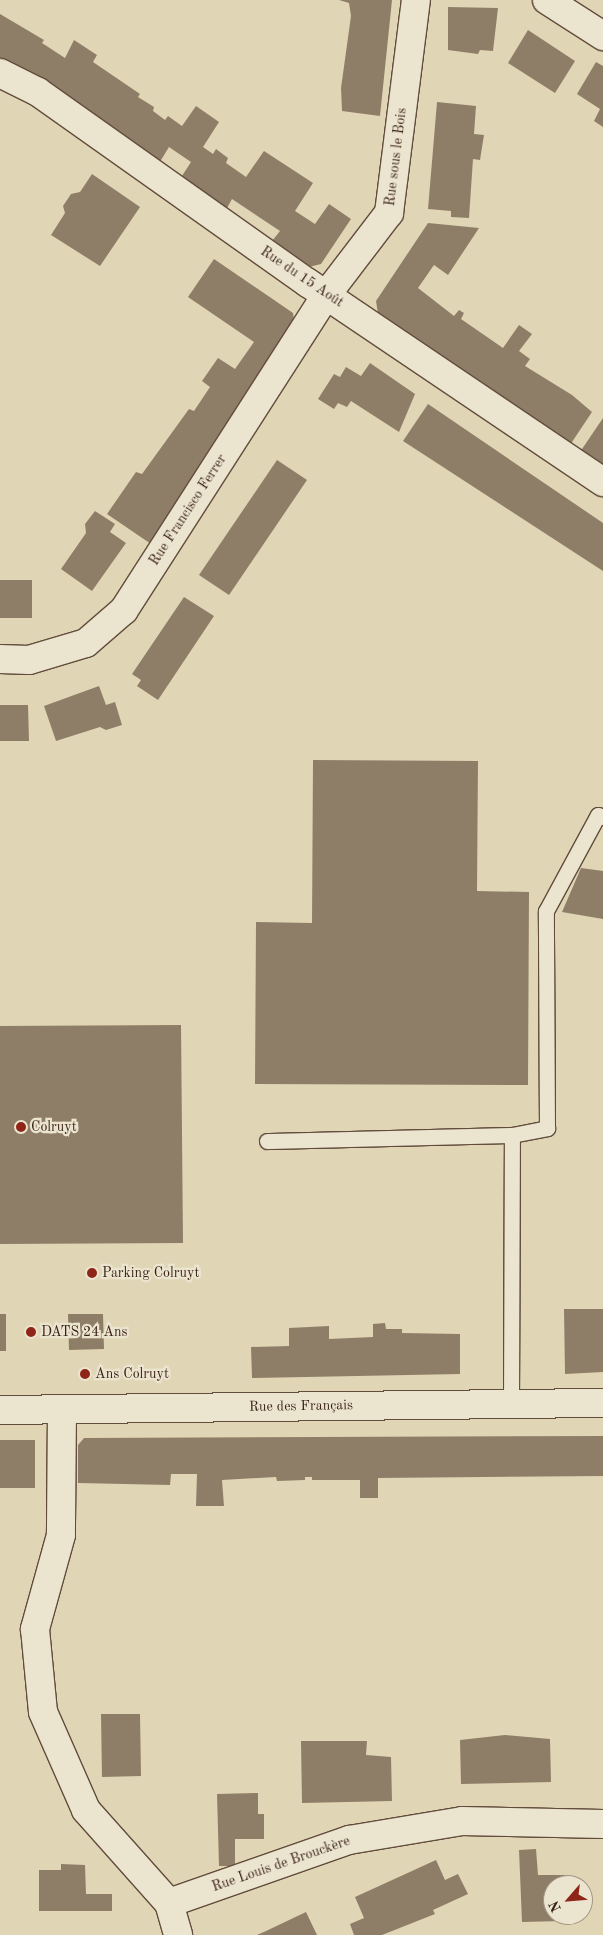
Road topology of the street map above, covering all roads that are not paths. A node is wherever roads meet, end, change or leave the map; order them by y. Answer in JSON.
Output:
{"nodes":[{"id":1,"x":416,"y":0,"type":"edge"},
{"id":2,"x":547,"y":0,"type":"edge"},
{"id":3,"x":603,"y":36,"type":"edge"},
{"id":4,"x":0,"y":73,"type":"edge"},
{"id":5,"x":326,"y":294,"type":"junction"},
{"id":6,"x":603,"y":482,"type":"edge"},
{"id":7,"x":0,"y":659,"type":"edge"},
{"id":8,"x":603,"y":817,"type":"edge"},
{"id":9,"x":512,"y":1135,"type":"junction"},
{"id":10,"x":267,"y":1141,"type":"dead end"},
{"id":11,"x":603,"y":1403,"type":"edge"},
{"id":12,"x":511,"y":1404,"type":"junction"},
{"id":13,"x":0,"y":1410,"type":"edge"},
{"id":14,"x":62,"y":1410,"type":"junction"},
{"id":15,"x":603,"y":1824,"type":"edge"},
{"id":16,"x":169,"y":1903,"type":"junction"},
{"id":17,"x":178,"y":1935,"type":"edge"}],
"edges":[{"from":1,"to":5,"type":"street","name":"Rue sous le Bois"},
{"from":2,"to":3,"type":"street"},
{"from":4,"to":5,"type":"street","name":"Rue du 15 Août"},
{"from":5,"to":6,"type":"street","name":"Rue du 15 Août"},
{"from":5,"to":7,"type":"street","name":"Rue Francisco Ferrer"},
{"from":8,"to":9,"type":"lane"},
{"from":9,"to":10,"type":"lane"},
{"from":9,"to":12,"type":"lane"},
{"from":11,"to":12,"type":"street","name":"Rue des Français"},
{"from":12,"to":14,"type":"street","name":"Rue des Français"},
{"from":13,"to":14,"type":"street","name":"Rue des Français"},
{"from":14,"to":16,"type":"street"},
{"from":15,"to":16,"type":"street","name":"Rue Louis de Brouckère"},
{"from":16,"to":17,"type":"street"}]}
